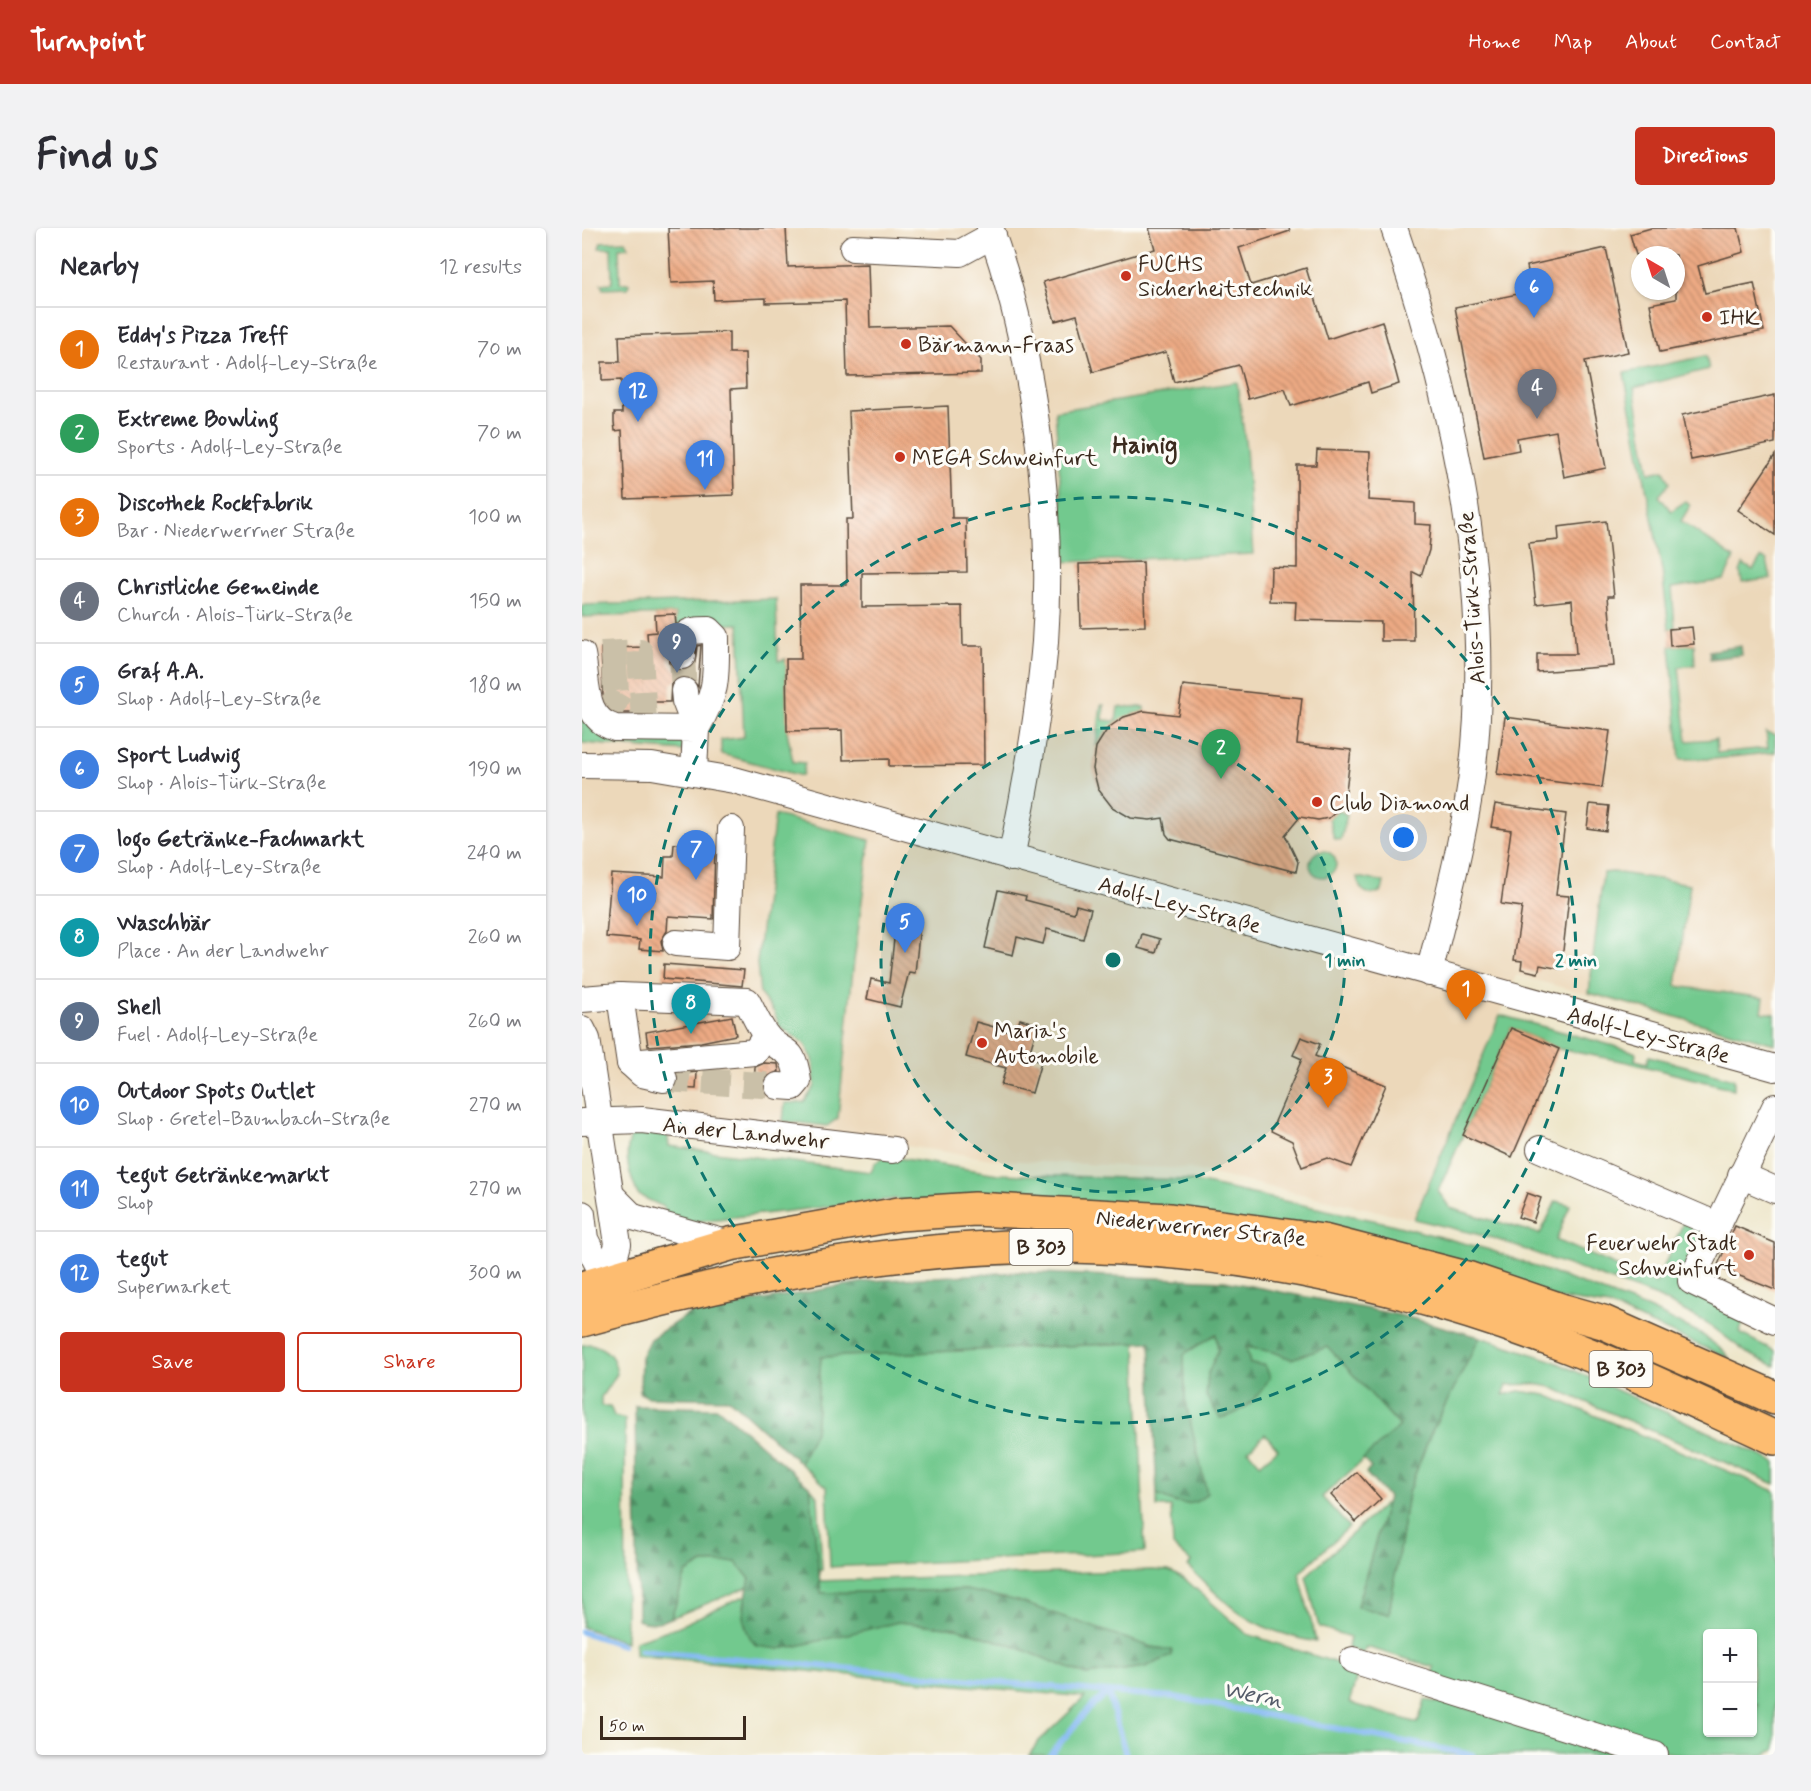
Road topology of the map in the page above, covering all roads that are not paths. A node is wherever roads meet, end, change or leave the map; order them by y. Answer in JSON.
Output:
{"nodes":[{"id":1,"x":1394,"y":228,"type":"edge"},
{"id":2,"x":991,"y":232,"type":"edge"},
{"id":3,"x":854,"y":248,"type":"dead end"},
{"id":4,"x":588,"y":654,"type":"edge"},
{"id":5,"x":682,"y":656,"type":"tunnel mouth"},
{"id":6,"x":684,"y":691,"type":"tunnel mouth"},
{"id":7,"x":696,"y":729,"type":"junction"},
{"id":8,"x":582,"y":765,"type":"edge"},
{"id":9,"x":694,"y":772,"type":"junction"},
{"id":10,"x":731,"y":829,"type":"dead end"},
{"id":11,"x":1011,"y":858,"type":"junction"},
{"id":12,"x":676,"y":943,"type":"dead end"},
{"id":13,"x":1429,"y":973,"type":"junction"},
{"id":14,"x":620,"y":996,"type":"junction"},
{"id":15,"x":582,"y":999,"type":"edge"},
{"id":16,"x":582,"y":1029,"type":"edge"},
{"id":17,"x":766,"y":1036,"type":"junction"},
{"id":18,"x":630,"y":1063,"type":"junction"},
{"id":19,"x":1775,"y":1068,"type":"edge"},
{"id":20,"x":664,"y":1079,"type":"tunnel mouth"},
{"id":21,"x":778,"y":1086,"type":"tunnel mouth"},
{"id":22,"x":1775,"y":1107,"type":"edge"},
{"id":23,"x":590,"y":1121,"type":"edge"},
{"id":24,"x":1540,"y":1149,"type":"dead end"},
{"id":25,"x":893,"y":1150,"type":"dead end"},
{"id":26,"x":1741,"y":1175,"type":"junction"},
{"id":27,"x":1775,"y":1190,"type":"edge"},
{"id":28,"x":611,"y":1195,"type":"junction"},
{"id":29,"x":582,"y":1214,"type":"edge"},
{"id":30,"x":1718,"y":1225,"type":"junction"},
{"id":31,"x":730,"y":1244,"type":"junction"},
{"id":32,"x":603,"y":1293,"type":"edge"},
{"id":33,"x":582,"y":1320,"type":"edge"},
{"id":34,"x":1775,"y":1321,"type":"edge"},
{"id":35,"x":1775,"y":1398,"type":"edge"},
{"id":36,"x":1775,"y":1438,"type":"edge"},
{"id":37,"x":1353,"y":1660,"type":"dead end"},
{"id":38,"x":1655,"y":1755,"type":"edge"}],
"edges":[{"from":1,"to":13,"type":"street","name":"Alois-Türk-Straße"},
{"from":2,"to":3,"type":"street"},
{"from":2,"to":11,"type":"street"},
{"from":4,"to":7,"type":"street"},
{"from":5,"to":7,"type":"street"},
{"from":6,"to":7,"type":"street"},
{"from":7,"to":9,"type":"street"},
{"from":8,"to":9,"type":"street","name":"Adolf-Ley-Straße"},
{"from":9,"to":11,"type":"street","name":"Adolf-Ley-Straße"},
{"from":10,"to":12,"type":"street"},
{"from":11,"to":13,"type":"street","name":"Adolf-Ley-Straße"},
{"from":13,"to":19,"type":"street","name":"Adolf-Ley-Straße"},
{"from":14,"to":15,"type":"street"},
{"from":14,"to":17,"type":"street"},
{"from":14,"to":18,"type":"street"},
{"from":16,"to":23,"type":"street"},
{"from":17,"to":18,"type":"street"},
{"from":17,"to":21,"type":"street"},
{"from":18,"to":20,"type":"street"},
{"from":22,"to":26,"type":"street"},
{"from":23,"to":25,"type":"street","name":"An der Landwehr"},
{"from":23,"to":28,"type":"street"},
{"from":24,"to":30,"type":"street"},
{"from":26,"to":27,"type":"street"},
{"from":26,"to":30,"type":"street"},
{"from":28,"to":31,"type":"street"},
{"from":28,"to":32,"type":"street"},
{"from":29,"to":32,"type":"street"},
{"from":30,"to":34,"type":"street"},
{"from":31,"to":32,"type":"main road","name":"Niederwerrner Straße","number":"B 303"},
{"from":31,"to":35,"type":"main road","name":"Niederwerrner Straße","number":"B 303"},
{"from":32,"to":33,"type":"main road","number":"B 303"},
{"from":32,"to":36,"type":"main road","name":"Niederwerrner Straße","number":"B 303"},
{"from":37,"to":38,"type":"street"}]}
